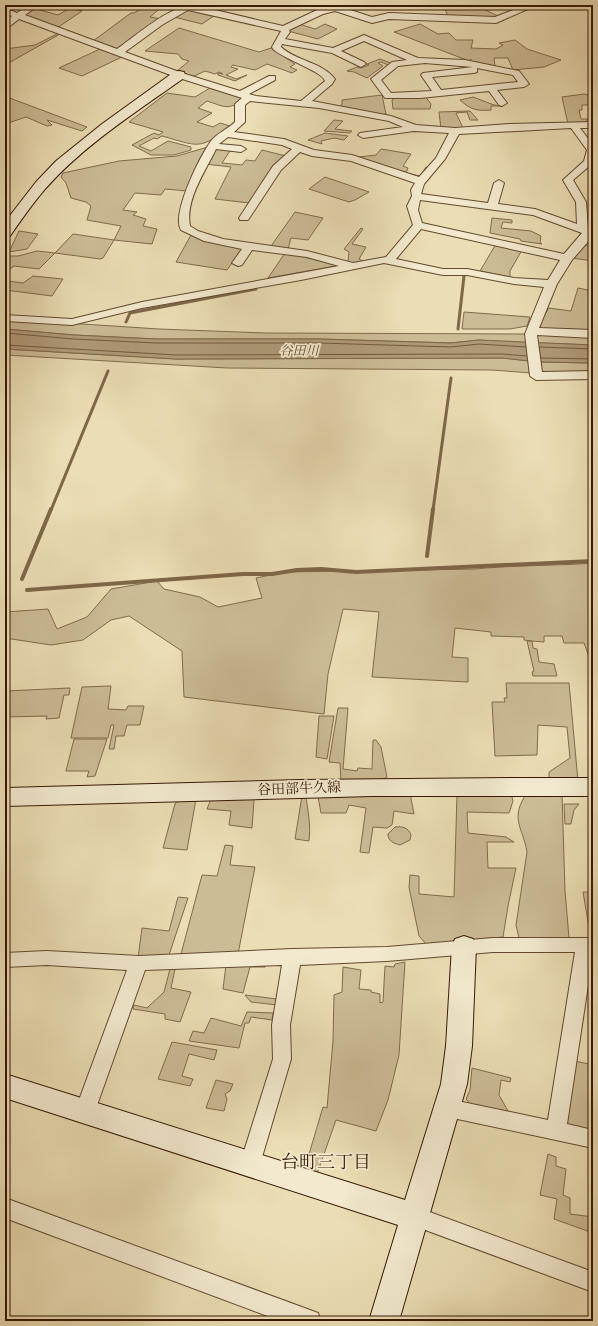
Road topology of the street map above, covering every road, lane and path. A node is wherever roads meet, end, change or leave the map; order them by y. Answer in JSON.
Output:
{"nodes":[{"id":1,"x":35,"y":5,"type":"edge"},
{"id":2,"x":534,"y":5,"type":"edge"},
{"id":3,"x":582,"y":5,"type":"edge"},
{"id":4,"x":188,"y":6,"type":"edge"},
{"id":5,"x":593,"y":6,"type":"edge"},
{"id":6,"x":5,"y":11,"type":"edge"},
{"id":7,"x":18,"y":15,"type":"junction"},
{"id":8,"x":496,"y":20,"type":"junction"},
{"id":9,"x":5,"y":26,"type":"edge"},
{"id":10,"x":506,"y":26,"type":"dead end"},
{"id":11,"x":284,"y":29,"type":"junction"},
{"id":12,"x":280,"y":41,"type":"junction"},
{"id":13,"x":334,"y":51,"type":"junction"},
{"id":14,"x":119,"y":52,"type":"junction"},
{"id":15,"x":416,"y":60,"type":"junction"},
{"id":16,"x":361,"y":64,"type":"dead end"},
{"id":17,"x":480,"y":67,"type":"junction"},
{"id":18,"x":179,"y":75,"type":"junction"},
{"id":19,"x":272,"y":78,"type":"dead end"},
{"id":20,"x":491,"y":87,"type":"junction"},
{"id":21,"x":438,"y":93,"type":"junction"},
{"id":22,"x":244,"y":96,"type":"junction"},
{"id":23,"x":304,"y":103,"type":"junction"},
{"id":24,"x":502,"y":103,"type":"dead end"},
{"id":25,"x":390,"y":108,"type":"junction"},
{"id":26,"x":573,"y":125,"type":"junction"},
{"id":27,"x":593,"y":125,"type":"edge"},
{"id":28,"x":415,"y":128,"type":"junction"},
{"id":29,"x":455,"y":131,"type":"junction"},
{"id":30,"x":227,"y":134,"type":"junction"},
{"id":31,"x":363,"y":135,"type":"dead end"},
{"id":32,"x":214,"y":146,"type":"junction"},
{"id":33,"x":299,"y":148,"type":"junction"},
{"id":34,"x":241,"y":149,"type":"dead end"},
{"id":35,"x":420,"y":181,"type":"junction"},
{"id":36,"x":499,"y":183,"type":"dead end"},
{"id":37,"x":418,"y":197,"type":"junction"},
{"id":38,"x":492,"y":206,"type":"junction"},
{"id":39,"x":244,"y":218,"type":"dead end"},
{"id":40,"x":418,"y":225,"type":"junction"},
{"id":41,"x":588,"y":232,"type":"edge"},
{"id":42,"x":5,"y":233,"type":"edge"},
{"id":43,"x":250,"y":245,"type":"junction"},
{"id":44,"x":566,"y":258,"type":"junction"},
{"id":45,"x":389,"y":260,"type":"junction"},
{"id":46,"x":238,"y":263,"type":"dead end"},
{"id":47,"x":352,"y":267,"type":"junction"},
{"id":48,"x":551,"y":284,"type":"junction"},
{"id":49,"x":5,"y":318,"type":"edge"},
{"id":50,"x":532,"y":332,"type":"junction"},
{"id":51,"x":593,"y":334,"type":"edge"},
{"id":52,"x":593,"y":375,"type":"edge"},
{"id":53,"x":593,"y":787,"type":"edge"},
{"id":54,"x":5,"y":797,"type":"edge"},
{"id":55,"x":589,"y":945,"type":"edge"},
{"id":56,"x":464,"y":946,"type":"junction"},
{"id":57,"x":292,"y":956,"type":"junction"},
{"id":58,"x":5,"y":960,"type":"edge"},
{"id":59,"x":139,"y":963,"type":"junction"},
{"id":60,"x":5,"y":1086,"type":"edge"},
{"id":61,"x":448,"y":1108,"type":"junction"},
{"id":62,"x":85,"y":1111,"type":"junction"},
{"id":63,"x":556,"y":1130,"type":"junction"},
{"id":64,"x":593,"y":1139,"type":"edge"},
{"id":65,"x":250,"y":1164,"type":"junction"},
{"id":66,"x":5,"y":1208,"type":"edge"},
{"id":67,"x":416,"y":1217,"type":"junction"},
{"id":68,"x":593,"y":1282,"type":"edge"},
{"id":69,"x":310,"y":1321,"type":"edge"},
{"id":70,"x":384,"y":1321,"type":"edge"}],
"edges":[{"from":1,"to":7,"type":"street"},
{"from":2,"to":8,"type":"street"},
{"from":3,"to":5,"type":"street"},
{"from":4,"to":11,"type":"street"},
{"from":4,"to":14,"type":"street"},
{"from":6,"to":7,"type":"street"},
{"from":7,"to":9,"type":"street"},
{"from":7,"to":14,"type":"street"},
{"from":8,"to":10,"type":"street"},
{"from":8,"to":11,"type":"street"},
{"from":11,"to":12,"type":"street"},
{"from":12,"to":13,"type":"street"},
{"from":12,"to":23,"type":"street"},
{"from":13,"to":15,"type":"street"},
{"from":13,"to":16,"type":"street"},
{"from":14,"to":18,"type":"street"},
{"from":15,"to":17,"type":"street"},
{"from":15,"to":25,"type":"street"},
{"from":17,"to":20,"type":"street"},
{"from":17,"to":21,"type":"street"},
{"from":18,"to":22,"type":"street"},
{"from":18,"to":42,"type":"street"},
{"from":19,"to":22,"type":"street"},
{"from":20,"to":21,"type":"street"},
{"from":20,"to":24,"type":"street"},
{"from":21,"to":25,"type":"street"},
{"from":22,"to":23,"type":"street"},
{"from":22,"to":30,"type":"street"},
{"from":23,"to":25,"type":"street"},
{"from":25,"to":28,"type":"street"},
{"from":26,"to":27,"type":"street"},
{"from":26,"to":29,"type":"street"},
{"from":26,"to":41,"type":"street"},
{"from":28,"to":29,"type":"street"},
{"from":28,"to":31,"type":"street"},
{"from":29,"to":35,"type":"street"},
{"from":30,"to":32,"type":"street"},
{"from":30,"to":33,"type":"street"},
{"from":32,"to":34,"type":"street"},
{"from":32,"to":43,"type":"street"},
{"from":33,"to":35,"type":"street"},
{"from":33,"to":39,"type":"street"},
{"from":35,"to":37,"type":"street"},
{"from":36,"to":38,"type":"street"},
{"from":37,"to":38,"type":"street"},
{"from":37,"to":40,"type":"street"},
{"from":38,"to":41,"type":"street"},
{"from":40,"to":44,"type":"street"},
{"from":40,"to":45,"type":"street"},
{"from":41,"to":44,"type":"street"},
{"from":43,"to":46,"type":"street"},
{"from":43,"to":47,"type":"street"},
{"from":44,"to":48,"type":"street"},
{"from":45,"to":47,"type":"street"},
{"from":45,"to":48,"type":"street"},
{"from":47,"to":49,"type":"street"},
{"from":48,"to":50,"type":"street"},
{"from":50,"to":51,"type":"street"},
{"from":50,"to":52,"type":"street"},
{"from":53,"to":54,"type":"street","name":"谷田部牛久線"},
{"from":55,"to":56,"type":"street"},
{"from":55,"to":63,"type":"street"},
{"from":56,"to":57,"type":"street"},
{"from":56,"to":61,"type":"street"},
{"from":57,"to":59,"type":"street"},
{"from":57,"to":65,"type":"street"},
{"from":58,"to":59,"type":"street"},
{"from":59,"to":62,"type":"street"},
{"from":60,"to":62,"type":"street"},
{"from":61,"to":63,"type":"street"},
{"from":61,"to":67,"type":"street"},
{"from":62,"to":65,"type":"street"},
{"from":63,"to":64,"type":"street"},
{"from":65,"to":67,"type":"street"},
{"from":66,"to":69,"type":"street"},
{"from":67,"to":68,"type":"street"},
{"from":67,"to":70,"type":"street"}]}
